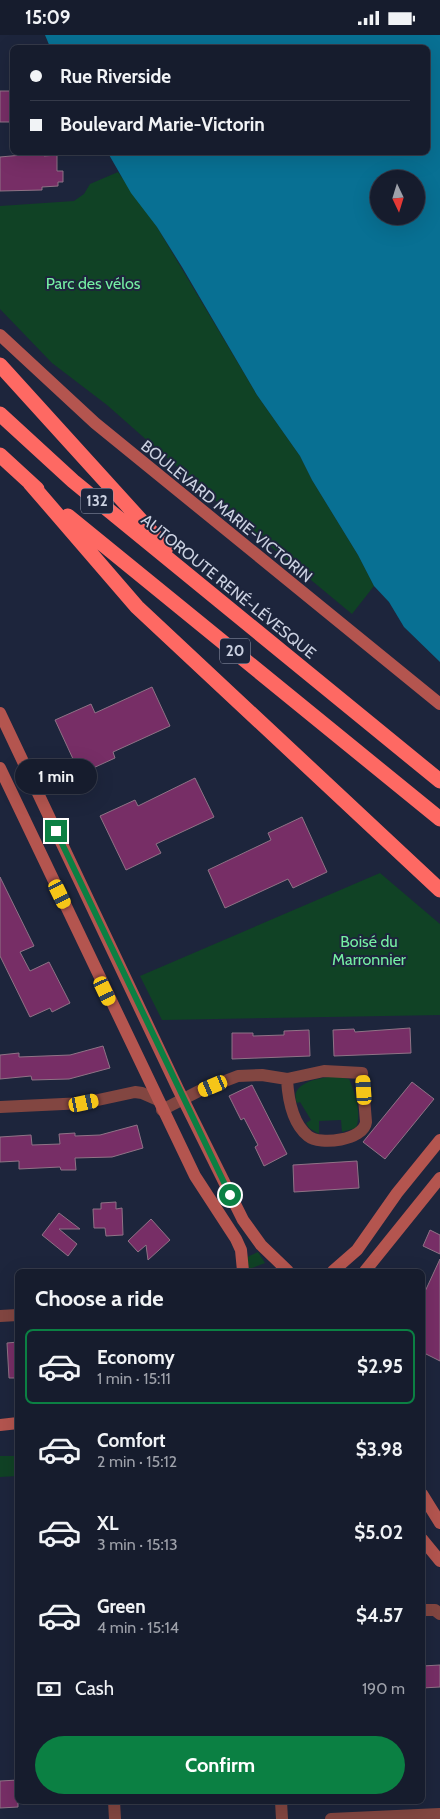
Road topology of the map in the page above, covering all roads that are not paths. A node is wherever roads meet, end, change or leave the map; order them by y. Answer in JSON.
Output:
{"nodes":[{"id":1,"x":0,"y":335,"type":"edge"},
{"id":2,"x":0,"y":365,"type":"edge"},
{"id":3,"x":0,"y":414,"type":"edge"},
{"id":4,"x":0,"y":455,"type":"edge"},
{"id":5,"x":30,"y":483,"type":"junction"},
{"id":6,"x":197,"y":583,"type":"junction"},
{"id":7,"x":440,"y":704,"type":"edge"},
{"id":8,"x":0,"y":713,"type":"edge"},
{"id":9,"x":0,"y":768,"type":"edge"},
{"id":10,"x":440,"y":781,"type":"edge"},
{"id":11,"x":440,"y":819,"type":"edge"},
{"id":12,"x":440,"y":890,"type":"edge"},
{"id":13,"x":287,"y":1079,"type":"junction"},
{"id":14,"x":183,"y":1099,"type":"junction"},
{"id":15,"x":160,"y":1105,"type":"junction"},
{"id":16,"x":0,"y":1107,"type":"edge"},
{"id":17,"x":440,"y":1140,"type":"edge"},
{"id":18,"x":440,"y":1179,"type":"edge"},
{"id":19,"x":243,"y":1269,"type":"edge"},
{"id":20,"x":286,"y":1269,"type":"edge"},
{"id":21,"x":336,"y":1269,"type":"edge"},
{"id":22,"x":367,"y":1269,"type":"edge"},
{"id":23,"x":15,"y":1315,"type":"edge"},
{"id":24,"x":0,"y":1316,"type":"edge"},
{"id":25,"x":15,"y":1423,"type":"edge"},
{"id":26,"x":0,"y":1425,"type":"edge"},
{"id":27,"x":425,"y":1499,"type":"edge"},
{"id":28,"x":440,"y":1523,"type":"edge"},
{"id":29,"x":425,"y":1543,"type":"edge"},
{"id":30,"x":440,"y":1561,"type":"edge"},
{"id":31,"x":425,"y":1609,"type":"edge"},
{"id":32,"x":440,"y":1614,"type":"edge"},
{"id":33,"x":114,"y":1804,"type":"edge"},
{"id":34,"x":281,"y":1804,"type":"edge"},
{"id":35,"x":440,"y":1814,"type":"edge"},
{"id":36,"x":115,"y":1819,"type":"edge"},
{"id":37,"x":282,"y":1819,"type":"edge"},
{"id":38,"x":331,"y":1819,"type":"edge"}],
"edges":[{"from":1,"to":7,"type":"street","name":"BOULEVARD MARIE-VICTORIN"},
{"from":2,"to":6,"type":"highway"},
{"from":3,"to":6,"type":"highway","name":"AUTOROUTE RENÉ-LÉVESQUE","number":"132"},
{"from":4,"to":5,"type":"highway","number":"20"},
{"from":5,"to":11,"type":"highway","number":"20"},
{"from":5,"to":12,"type":"highway"},
{"from":6,"to":10,"type":"highway","name":"AUTOROUTE RENÉ-LÉVESQUE","number":"20"},
{"from":8,"to":14,"type":"street"},
{"from":9,"to":15,"type":"street"},
{"from":13,"to":13,"type":"street"},
{"from":13,"to":14,"type":"street"},
{"from":14,"to":15,"type":"street"},
{"from":14,"to":20,"type":"street"},
{"from":15,"to":16,"type":"street"},
{"from":15,"to":19,"type":"street"},
{"from":17,"to":21,"type":"street"},
{"from":18,"to":22,"type":"street"},
{"from":23,"to":24,"type":"street"},
{"from":25,"to":26,"type":"street"},
{"from":27,"to":28,"type":"street"},
{"from":29,"to":30,"type":"street"},
{"from":31,"to":32,"type":"street"},
{"from":33,"to":36,"type":"street"},
{"from":34,"to":37,"type":"street"},
{"from":35,"to":38,"type":"street"}]}
